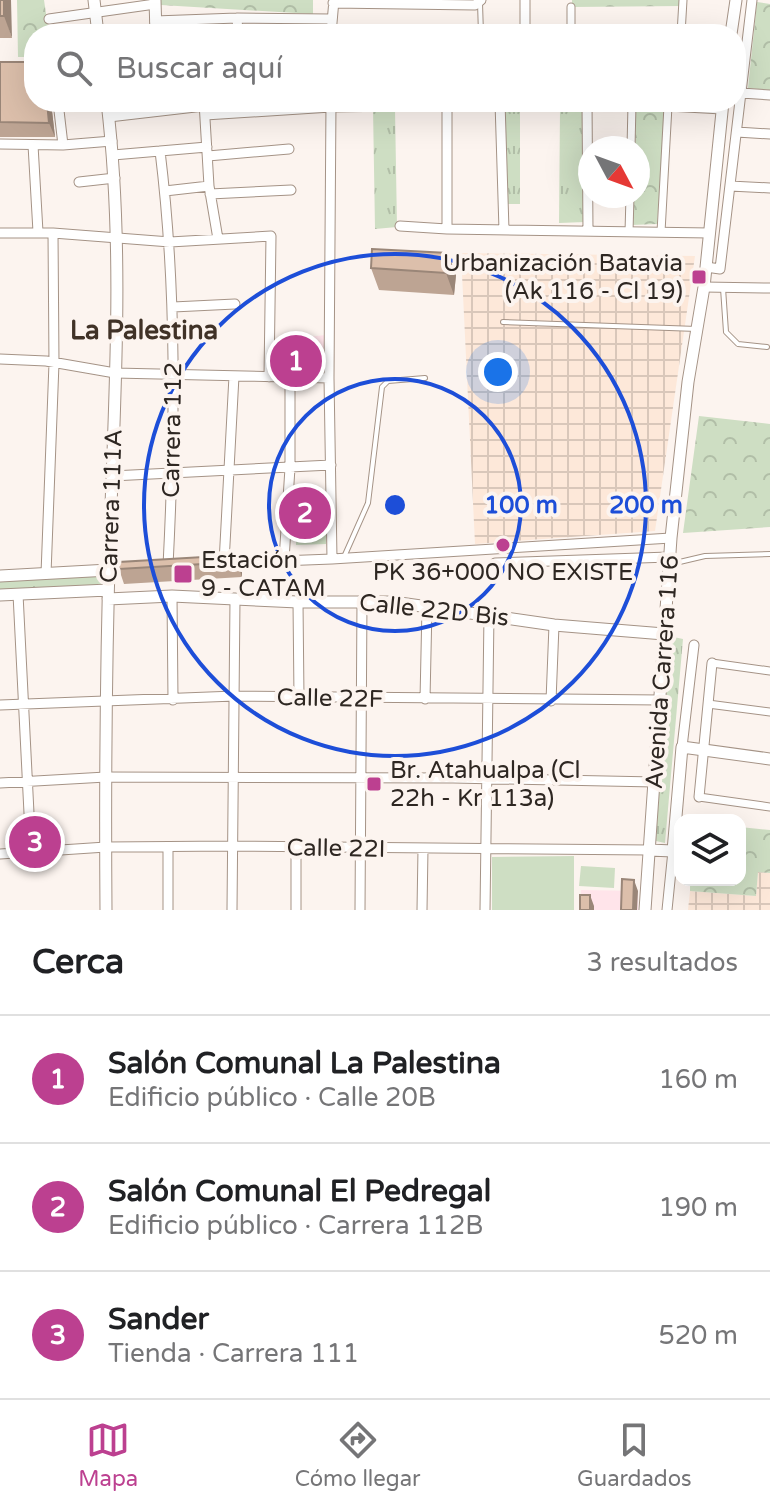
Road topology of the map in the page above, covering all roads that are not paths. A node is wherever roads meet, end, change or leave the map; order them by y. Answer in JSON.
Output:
{"nodes":[{"id":1,"x":525,"y":0,"type":"edge"},
{"id":2,"x":683,"y":0,"type":"edge"},
{"id":3,"x":736,"y":0,"type":"edge"},
{"id":4,"x":752,"y":0,"type":"edge"},
{"id":5,"x":155,"y":2,"type":"edge"},
{"id":6,"x":333,"y":2,"type":"edge"},
{"id":7,"x":480,"y":2,"type":"edge"},
{"id":8,"x":94,"y":6,"type":"edge"},
{"id":9,"x":571,"y":7,"type":"dead end"},
{"id":10,"x":237,"y":18,"type":"junction"},
{"id":11,"x":49,"y":19,"type":"dead end"},
{"id":12,"x":331,"y":19,"type":"junction"},
{"id":13,"x":155,"y":21,"type":"junction"},
{"id":14,"x":155,"y":24,"type":"edge"},
{"id":15,"x":237,"y":24,"type":"edge"},
{"id":16,"x":331,"y":24,"type":"edge"},
{"id":17,"x":481,"y":24,"type":"edge"},
{"id":18,"x":525,"y":24,"type":"edge"},
{"id":19,"x":571,"y":24,"type":"edge"},
{"id":20,"x":682,"y":24,"type":"edge"},
{"id":21,"x":732,"y":24,"type":"edge"},
{"id":22,"x":746,"y":51,"type":"edge"},
{"id":23,"x":746,"y":93,"type":"edge"},
{"id":24,"x":770,"y":95,"type":"edge"},
{"id":25,"x":59,"y":112,"type":"edge"},
{"id":26,"x":108,"y":112,"type":"edge"},
{"id":27,"x":162,"y":112,"type":"edge"},
{"id":28,"x":204,"y":112,"type":"edge"},
{"id":29,"x":331,"y":112,"type":"edge"},
{"id":30,"x":447,"y":112,"type":"edge"},
{"id":31,"x":500,"y":112,"type":"edge"},
{"id":32,"x":587,"y":112,"type":"edge"},
{"id":33,"x":632,"y":112,"type":"edge"},
{"id":34,"x":668,"y":112,"type":"edge"},
{"id":35,"x":722,"y":112,"type":"edge"},
{"id":36,"x":739,"y":112,"type":"edge"},
{"id":37,"x":109,"y":117,"type":"junction"},
{"id":38,"x":737,"y":132,"type":"junction"},
{"id":39,"x":770,"y":134,"type":"edge"},
{"id":40,"x":631,"y":136,"type":"edge"},
{"id":41,"x":112,"y":141,"type":"junction"},
{"id":42,"x":0,"y":144,"type":"edge"},
{"id":43,"x":33,"y":145,"type":"junction"},
{"id":44,"x":63,"y":145,"type":"junction"},
{"id":45,"x":289,"y":149,"type":"dead end"},
{"id":46,"x":160,"y":151,"type":"junction"},
{"id":47,"x":207,"y":152,"type":"junction"},
{"id":48,"x":113,"y":155,"type":"junction"},
{"id":49,"x":115,"y":178,"type":"junction"},
{"id":50,"x":79,"y":182,"type":"dead end"},
{"id":51,"x":730,"y":186,"type":"junction"},
{"id":52,"x":770,"y":188,"type":"edge"},
{"id":53,"x":210,"y":190,"type":"junction"},
{"id":54,"x":291,"y":190,"type":"dead end"},
{"id":55,"x":165,"y":191,"type":"junction"},
{"id":56,"x":630,"y":208,"type":"edge"},
{"id":57,"x":400,"y":226,"type":"dead end"},
{"id":58,"x":447,"y":229,"type":"junction"},
{"id":59,"x":504,"y":230,"type":"junction"},
{"id":60,"x":588,"y":231,"type":"junction"},
{"id":61,"x":38,"y":232,"type":"junction"},
{"id":62,"x":629,"y":232,"type":"junction"},
{"id":63,"x":661,"y":232,"type":"junction"},
{"id":64,"x":0,"y":233,"type":"edge"},
{"id":65,"x":53,"y":233,"type":"junction"},
{"id":66,"x":710,"y":233,"type":"junction"},
{"id":67,"x":116,"y":236,"type":"junction"},
{"id":68,"x":218,"y":239,"type":"junction"},
{"id":69,"x":170,"y":242,"type":"junction"},
{"id":70,"x":706,"y":267,"type":"junction"},
{"id":71,"x":723,"y":285,"type":"junction"},
{"id":72,"x":704,"y":287,"type":"junction"},
{"id":73,"x":770,"y":288,"type":"edge"},
{"id":74,"x":235,"y":304,"type":"dead end"},
{"id":75,"x":173,"y":307,"type":"junction"},
{"id":76,"x":503,"y":322,"type":"dead end"},
{"id":77,"x":697,"y":329,"type":"junction"},
{"id":78,"x":767,"y":347,"type":"dead end"},
{"id":79,"x":0,"y":359,"type":"edge"},
{"id":80,"x":54,"y":363,"type":"junction"},
{"id":81,"x":115,"y":373,"type":"junction"},
{"id":82,"x":174,"y":375,"type":"junction"},
{"id":83,"x":234,"y":376,"type":"junction"},
{"id":84,"x":269,"y":377,"type":"junction"},
{"id":85,"x":290,"y":377,"type":"junction"},
{"id":86,"x":329,"y":378,"type":"junction"},
{"id":87,"x":425,"y":378,"type":"dead end"},
{"id":88,"x":331,"y":465,"type":"junction"},
{"id":89,"x":290,"y":468,"type":"junction"},
{"id":90,"x":229,"y":470,"type":"junction"},
{"id":91,"x":173,"y":471,"type":"junction"},
{"id":92,"x":112,"y":476,"type":"junction"},
{"id":93,"x":671,"y":538,"type":"junction"},
{"id":94,"x":770,"y":554,"type":"edge"},
{"id":95,"x":343,"y":558,"type":"junction"},
{"id":96,"x":332,"y":559,"type":"junction"},
{"id":97,"x":284,"y":560,"type":"junction"},
{"id":98,"x":669,"y":561,"type":"junction"},
{"id":99,"x":212,"y":563,"type":"edge"},
{"id":100,"x":224,"y":563,"type":"junction"},
{"id":101,"x":495,"y":563,"type":"dead end"},
{"id":102,"x":184,"y":565,"type":"edge"},
{"id":103,"x":168,"y":566,"type":"junction"},
{"id":104,"x":154,"y":567,"type":"edge"},
{"id":105,"x":124,"y":569,"type":"edge"},
{"id":106,"x":109,"y":570,"type":"junction"},
{"id":107,"x":46,"y":574,"type":"junction"},
{"id":108,"x":0,"y":576,"type":"edge"},
{"id":109,"x":18,"y":594,"type":"junction"},
{"id":110,"x":108,"y":594,"type":"junction"},
{"id":111,"x":0,"y":595,"type":"edge"},
{"id":112,"x":172,"y":596,"type":"junction"},
{"id":113,"x":235,"y":599,"type":"junction"},
{"id":114,"x":362,"y":600,"type":"junction"},
{"id":115,"x":298,"y":602,"type":"junction"},
{"id":116,"x":427,"y":607,"type":"junction"},
{"id":117,"x":489,"y":614,"type":"junction"},
{"id":118,"x":554,"y":625,"type":"junction"},
{"id":119,"x":664,"y":634,"type":"junction"},
{"id":120,"x":694,"y":645,"type":"dead end"},
{"id":121,"x":712,"y":663,"type":"joint"},
{"id":122,"x":770,"y":671,"type":"edge"},
{"id":123,"x":235,"y":696,"type":"junction"},
{"id":124,"x":299,"y":698,"type":"junction"},
{"id":125,"x":361,"y":698,"type":"junction"},
{"id":126,"x":425,"y":699,"type":"junction"},
{"id":127,"x":488,"y":699,"type":"junction"},
{"id":128,"x":173,"y":700,"type":"junction"},
{"id":129,"x":660,"y":700,"type":"junction"},
{"id":130,"x":107,"y":701,"type":"junction"},
{"id":131,"x":551,"y":701,"type":"junction"},
{"id":132,"x":25,"y":704,"type":"junction"},
{"id":133,"x":708,"y":704,"type":"junction"},
{"id":134,"x":0,"y":705,"type":"edge"},
{"id":135,"x":770,"y":712,"type":"edge"},
{"id":136,"x":682,"y":747,"type":"junction"},
{"id":137,"x":703,"y":750,"type":"junction"},
{"id":138,"x":770,"y":759,"type":"edge"},
{"id":139,"x":106,"y":777,"type":"junction"},
{"id":140,"x":234,"y":777,"type":"junction"},
{"id":141,"x":361,"y":777,"type":"junction"},
{"id":142,"x":487,"y":779,"type":"junction"},
{"id":143,"x":27,"y":782,"type":"junction"},
{"id":144,"x":655,"y":782,"type":"junction"},
{"id":145,"x":0,"y":783,"type":"edge"},
{"id":146,"x":699,"y":797,"type":"joint"},
{"id":147,"x":770,"y":807,"type":"edge"},
{"id":148,"x":232,"y":846,"type":"junction"},
{"id":149,"x":106,"y":847,"type":"junction"},
{"id":150,"x":168,"y":847,"type":"junction"},
{"id":151,"x":296,"y":847,"type":"junction"},
{"id":152,"x":360,"y":848,"type":"junction"},
{"id":153,"x":423,"y":849,"type":"junction"},
{"id":154,"x":484,"y":849,"type":"junction"},
{"id":155,"x":649,"y":850,"type":"junction"},
{"id":156,"x":673,"y":851,"type":"junction"},
{"id":157,"x":31,"y":853,"type":"junction"},
{"id":158,"x":0,"y":854,"type":"edge"},
{"id":159,"x":106,"y":910,"type":"edge"},
{"id":160,"x":168,"y":910,"type":"edge"},
{"id":161,"x":232,"y":910,"type":"edge"},
{"id":162,"x":296,"y":910,"type":"edge"},
{"id":163,"x":360,"y":910,"type":"edge"},
{"id":164,"x":422,"y":910,"type":"edge"},
{"id":165,"x":485,"y":910,"type":"edge"},
{"id":166,"x":645,"y":910,"type":"edge"},
{"id":167,"x":667,"y":910,"type":"edge"}],
"edges":[{"from":1,"to":18,"type":"street"},
{"from":2,"to":20,"type":"street"},
{"from":3,"to":21,"type":"street"},
{"from":4,"to":22,"type":"street"},
{"from":5,"to":8,"type":"street"},
{"from":5,"to":13,"type":"street"},
{"from":6,"to":7,"type":"street"},
{"from":6,"to":12,"type":"street"},
{"from":7,"to":17,"type":"lane"},
{"from":8,"to":11,"type":"street"},
{"from":9,"to":19,"type":"street"},
{"from":10,"to":12,"type":"street"},
{"from":10,"to":13,"type":"street"},
{"from":10,"to":15,"type":"street"},
{"from":12,"to":16,"type":"street"},
{"from":13,"to":14,"type":"street"},
{"from":23,"to":24,"type":"street"},
{"from":25,"to":44,"type":"street"},
{"from":26,"to":37,"type":"street","name":"Carrera 111A"},
{"from":27,"to":37,"type":"street"},
{"from":28,"to":47,"type":"street"},
{"from":29,"to":86,"type":"street"},
{"from":30,"to":58,"type":"street"},
{"from":31,"to":59,"type":"street"},
{"from":32,"to":60,"type":"street"},
{"from":33,"to":40,"type":"street"},
{"from":34,"to":63,"type":"street"},
{"from":35,"to":66,"type":"street","name":"Avenida Carrera 116"},
{"from":36,"to":38,"type":"street"},
{"from":37,"to":41,"type":"street","name":"Carrera 111A"},
{"from":38,"to":39,"type":"street"},
{"from":38,"to":51,"type":"street"},
{"from":41,"to":44,"type":"street"},
{"from":41,"to":48,"type":"street","name":"Carrera 111A"},
{"from":42,"to":43,"type":"street"},
{"from":43,"to":44,"type":"street"},
{"from":43,"to":61,"type":"street"},
{"from":45,"to":47,"type":"street"},
{"from":46,"to":47,"type":"street"},
{"from":46,"to":48,"type":"street"},
{"from":46,"to":55,"type":"street","name":"Carrera 112"},
{"from":47,"to":53,"type":"street"},
{"from":48,"to":49,"type":"street","name":"Carrera 111A"},
{"from":49,"to":50,"type":"street"},
{"from":49,"to":67,"type":"street","name":"Carrera 111A"},
{"from":51,"to":52,"type":"street"},
{"from":51,"to":70,"type":"street"},
{"from":53,"to":54,"type":"street"},
{"from":53,"to":55,"type":"street"},
{"from":53,"to":68,"type":"street"},
{"from":55,"to":69,"type":"street","name":"Carrera 112"},
{"from":56,"to":62,"type":"street"},
{"from":57,"to":58,"type":"street"},
{"from":58,"to":59,"type":"street"},
{"from":59,"to":60,"type":"street"},
{"from":60,"to":62,"type":"street"},
{"from":61,"to":64,"type":"street"},
{"from":61,"to":65,"type":"street"},
{"from":62,"to":63,"type":"street"},
{"from":63,"to":66,"type":"street"},
{"from":65,"to":67,"type":"street"},
{"from":65,"to":80,"type":"street"},
{"from":66,"to":70,"type":"street","name":"Avenida Carrera 116"},
{"from":67,"to":69,"type":"street"},
{"from":67,"to":81,"type":"street","name":"Carrera 111A"},
{"from":68,"to":69,"type":"street"},
{"from":68,"to":84,"type":"street"},
{"from":69,"to":75,"type":"street","name":"Carrera 112"},
{"from":70,"to":72,"type":"street","name":"Avenida Carrera 116"},
{"from":71,"to":72,"type":"street"},
{"from":71,"to":73,"type":"street"},
{"from":71,"to":78,"type":"lane"},
{"from":72,"to":77,"type":"street","name":"Avenida Carrera 116"},
{"from":74,"to":75,"type":"street"},
{"from":75,"to":82,"type":"street","name":"Carrera 112"},
{"from":76,"to":77,"type":"lane"},
{"from":77,"to":93,"type":"street","name":"Avenida Carrera 116"},
{"from":79,"to":80,"type":"street"},
{"from":80,"to":81,"type":"street"},
{"from":80,"to":107,"type":"street"},
{"from":81,"to":82,"type":"street"},
{"from":81,"to":92,"type":"street","name":"Carrera 111A"},
{"from":82,"to":83,"type":"street"},
{"from":82,"to":91,"type":"street","name":"Carrera 112"},
{"from":83,"to":84,"type":"street"},
{"from":83,"to":90,"type":"street"},
{"from":84,"to":85,"type":"street"},
{"from":85,"to":86,"type":"street"},
{"from":85,"to":89,"type":"street"},
{"from":86,"to":88,"type":"street"},
{"from":87,"to":95,"type":"lane"},
{"from":88,"to":89,"type":"street"},
{"from":88,"to":96,"type":"street"},
{"from":89,"to":90,"type":"street"},
{"from":89,"to":97,"type":"street"},
{"from":90,"to":91,"type":"street"},
{"from":90,"to":100,"type":"street"},
{"from":91,"to":92,"type":"street"},
{"from":91,"to":103,"type":"street","name":"Carrera 112"},
{"from":92,"to":106,"type":"street","name":"Carrera 111A"},
{"from":93,"to":95,"type":"street"},
{"from":93,"to":98,"type":"street","name":"Avenida Carrera 116"},
{"from":94,"to":98,"type":"lane"},
{"from":95,"to":96,"type":"street"},
{"from":96,"to":97,"type":"street"},
{"from":97,"to":100,"type":"street"},
{"from":98,"to":101,"type":"street"},
{"from":98,"to":119,"type":"street","name":"Avenida Carrera 116"},
{"from":99,"to":100,"type":"street"},
{"from":102,"to":103,"type":"street"},
{"from":103,"to":104,"type":"street"},
{"from":105,"to":106,"type":"street"},
{"from":106,"to":107,"type":"street"},
{"from":106,"to":110,"type":"street","name":"Carrera 111A"},
{"from":107,"to":108,"type":"street"},
{"from":109,"to":110,"type":"street","name":"Calle 22D Bis"},
{"from":109,"to":111,"type":"street","name":"Calle 22D Bis"},
{"from":109,"to":132,"type":"street"},
{"from":110,"to":112,"type":"street","name":"Calle 22D Bis"},
{"from":110,"to":130,"type":"street","name":"Carrera 111A"},
{"from":112,"to":113,"type":"street","name":"Calle 22D Bis"},
{"from":112,"to":128,"type":"street"},
{"from":113,"to":115,"type":"street","name":"Calle 22D Bis"},
{"from":113,"to":123,"type":"street"},
{"from":114,"to":115,"type":"street","name":"Calle 22D Bis"},
{"from":114,"to":116,"type":"street","name":"Calle 22D Bis"},
{"from":114,"to":125,"type":"street"},
{"from":115,"to":124,"type":"street"},
{"from":116,"to":117,"type":"street","name":"Calle 22D Bis"},
{"from":116,"to":126,"type":"street"},
{"from":117,"to":118,"type":"street","name":"Calle 22D Bis"},
{"from":117,"to":127,"type":"street"},
{"from":118,"to":119,"type":"street","name":"Calle 22D Bis"},
{"from":118,"to":131,"type":"street"},
{"from":119,"to":129,"type":"street","name":"Avenida Carrera 116"},
{"from":120,"to":136,"type":"street"},
{"from":121,"to":122,"type":"street"},
{"from":121,"to":133,"type":"street"},
{"from":123,"to":124,"type":"street","name":"Calle 22F"},
{"from":123,"to":128,"type":"street","name":"Calle 22F"},
{"from":123,"to":140,"type":"street"},
{"from":124,"to":125,"type":"street","name":"Calle 22F"},
{"from":125,"to":126,"type":"street","name":"Calle 22F"},
{"from":125,"to":141,"type":"street"},
{"from":126,"to":127,"type":"street","name":"Calle 22F"},
{"from":127,"to":131,"type":"street","name":"Calle 22F"},
{"from":127,"to":142,"type":"street"},
{"from":128,"to":130,"type":"street","name":"Calle 22F"},
{"from":129,"to":131,"type":"street","name":"Calle 22F"},
{"from":129,"to":144,"type":"street","name":"Avenida Carrera 116"},
{"from":130,"to":132,"type":"street","name":"Calle 22F"},
{"from":130,"to":139,"type":"street","name":"Carrera 111A"},
{"from":132,"to":134,"type":"street","name":"Calle 22F"},
{"from":132,"to":143,"type":"street"},
{"from":133,"to":135,"type":"street"},
{"from":133,"to":137,"type":"street"},
{"from":136,"to":137,"type":"street"},
{"from":136,"to":156,"type":"street"},
{"from":137,"to":138,"type":"street"},
{"from":137,"to":146,"type":"street"},
{"from":139,"to":140,"type":"street"},
{"from":139,"to":143,"type":"street"},
{"from":139,"to":149,"type":"street","name":"Carrera 111A"},
{"from":140,"to":141,"type":"street"},
{"from":140,"to":148,"type":"street"},
{"from":141,"to":142,"type":"street"},
{"from":141,"to":152,"type":"street"},
{"from":142,"to":144,"type":"street"},
{"from":142,"to":154,"type":"street"},
{"from":143,"to":145,"type":"street"},
{"from":143,"to":157,"type":"street"},
{"from":144,"to":155,"type":"street","name":"Avenida Carrera 116"},
{"from":146,"to":147,"type":"street"},
{"from":148,"to":150,"type":"street","name":"Calle 22I"},
{"from":148,"to":151,"type":"street","name":"Calle 22I"},
{"from":148,"to":161,"type":"street"},
{"from":149,"to":150,"type":"street","name":"Calle 22I"},
{"from":149,"to":157,"type":"street","name":"Calle 22I"},
{"from":149,"to":159,"type":"street","name":"Carrera 111A"},
{"from":150,"to":160,"type":"street"},
{"from":151,"to":152,"type":"street","name":"Calle 22I"},
{"from":151,"to":162,"type":"street"},
{"from":152,"to":153,"type":"street","name":"Calle 22I"},
{"from":152,"to":163,"type":"street"},
{"from":153,"to":154,"type":"street","name":"Calle 22I"},
{"from":153,"to":164,"type":"street"},
{"from":154,"to":155,"type":"street","name":"Calle 22I"},
{"from":154,"to":165,"type":"street"},
{"from":155,"to":156,"type":"street","name":"Calle 22I"},
{"from":155,"to":166,"type":"street","name":"Avenida Carrera 116"},
{"from":156,"to":167,"type":"street"},
{"from":157,"to":158,"type":"street","name":"Calle 22I"}]}
